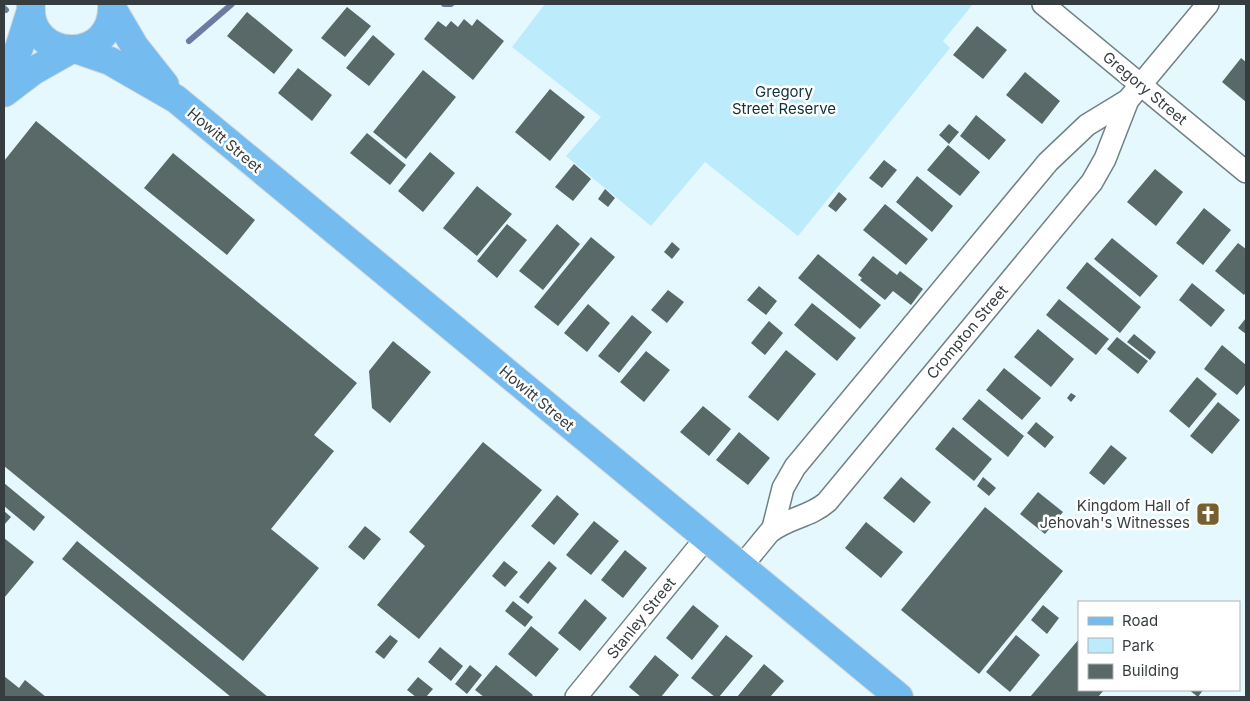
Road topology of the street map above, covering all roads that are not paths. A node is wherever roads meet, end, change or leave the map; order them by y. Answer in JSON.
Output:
{"nodes":[{"id":1,"x":1043,"y":4,"type":"edge"},
{"id":2,"x":1208,"y":4,"type":"edge"},
{"id":3,"x":112,"y":5,"type":"edge"},
{"id":4,"x":30,"y":6,"type":"edge"},
{"id":5,"x":73,"y":49,"type":"junction"},
{"id":6,"x":4,"y":82,"type":"edge"},
{"id":7,"x":4,"y":93,"type":"edge"},
{"id":8,"x":1135,"y":93,"type":"junction"},
{"id":9,"x":176,"y":99,"type":"junction"},
{"id":10,"x":1246,"y":172,"type":"edge"},
{"id":11,"x":770,"y":532,"type":"junction"},
{"id":12,"x":706,"y":538,"type":"junction"},
{"id":13,"x":741,"y":567,"type":"junction"},
{"id":14,"x":576,"y":697,"type":"edge"},
{"id":15,"x":899,"y":697,"type":"edge"}],
"edges":[{"from":1,"to":8,"type":"street","name":"Gregory Street"},
{"from":2,"to":8,"type":"street","name":"Crompton Street"},
{"from":3,"to":5,"type":"main road"},
{"from":3,"to":9,"type":"main road","name":"Howitt Street"},
{"from":4,"to":5,"type":"main road","name":"Howitt Street"},
{"from":4,"to":6,"type":"main road"},
{"from":5,"to":7,"type":"main road"},
{"from":5,"to":9,"type":"main road","name":"Howitt Street"},
{"from":8,"to":10,"type":"street","name":"Gregory Street"},
{"from":8,"to":11,"type":"street","name":"Crompton Street"},
{"from":8,"to":11,"type":"street","name":"Crompton Street"},
{"from":9,"to":12,"type":"main road","name":"Howitt Street"},
{"from":11,"to":13,"type":"street","name":"Crompton Street"},
{"from":12,"to":13,"type":"main road","name":"Howitt Street"},
{"from":12,"to":14,"type":"street","name":"Stanley Street"},
{"from":13,"to":15,"type":"main road","name":"Howitt Street"}]}
